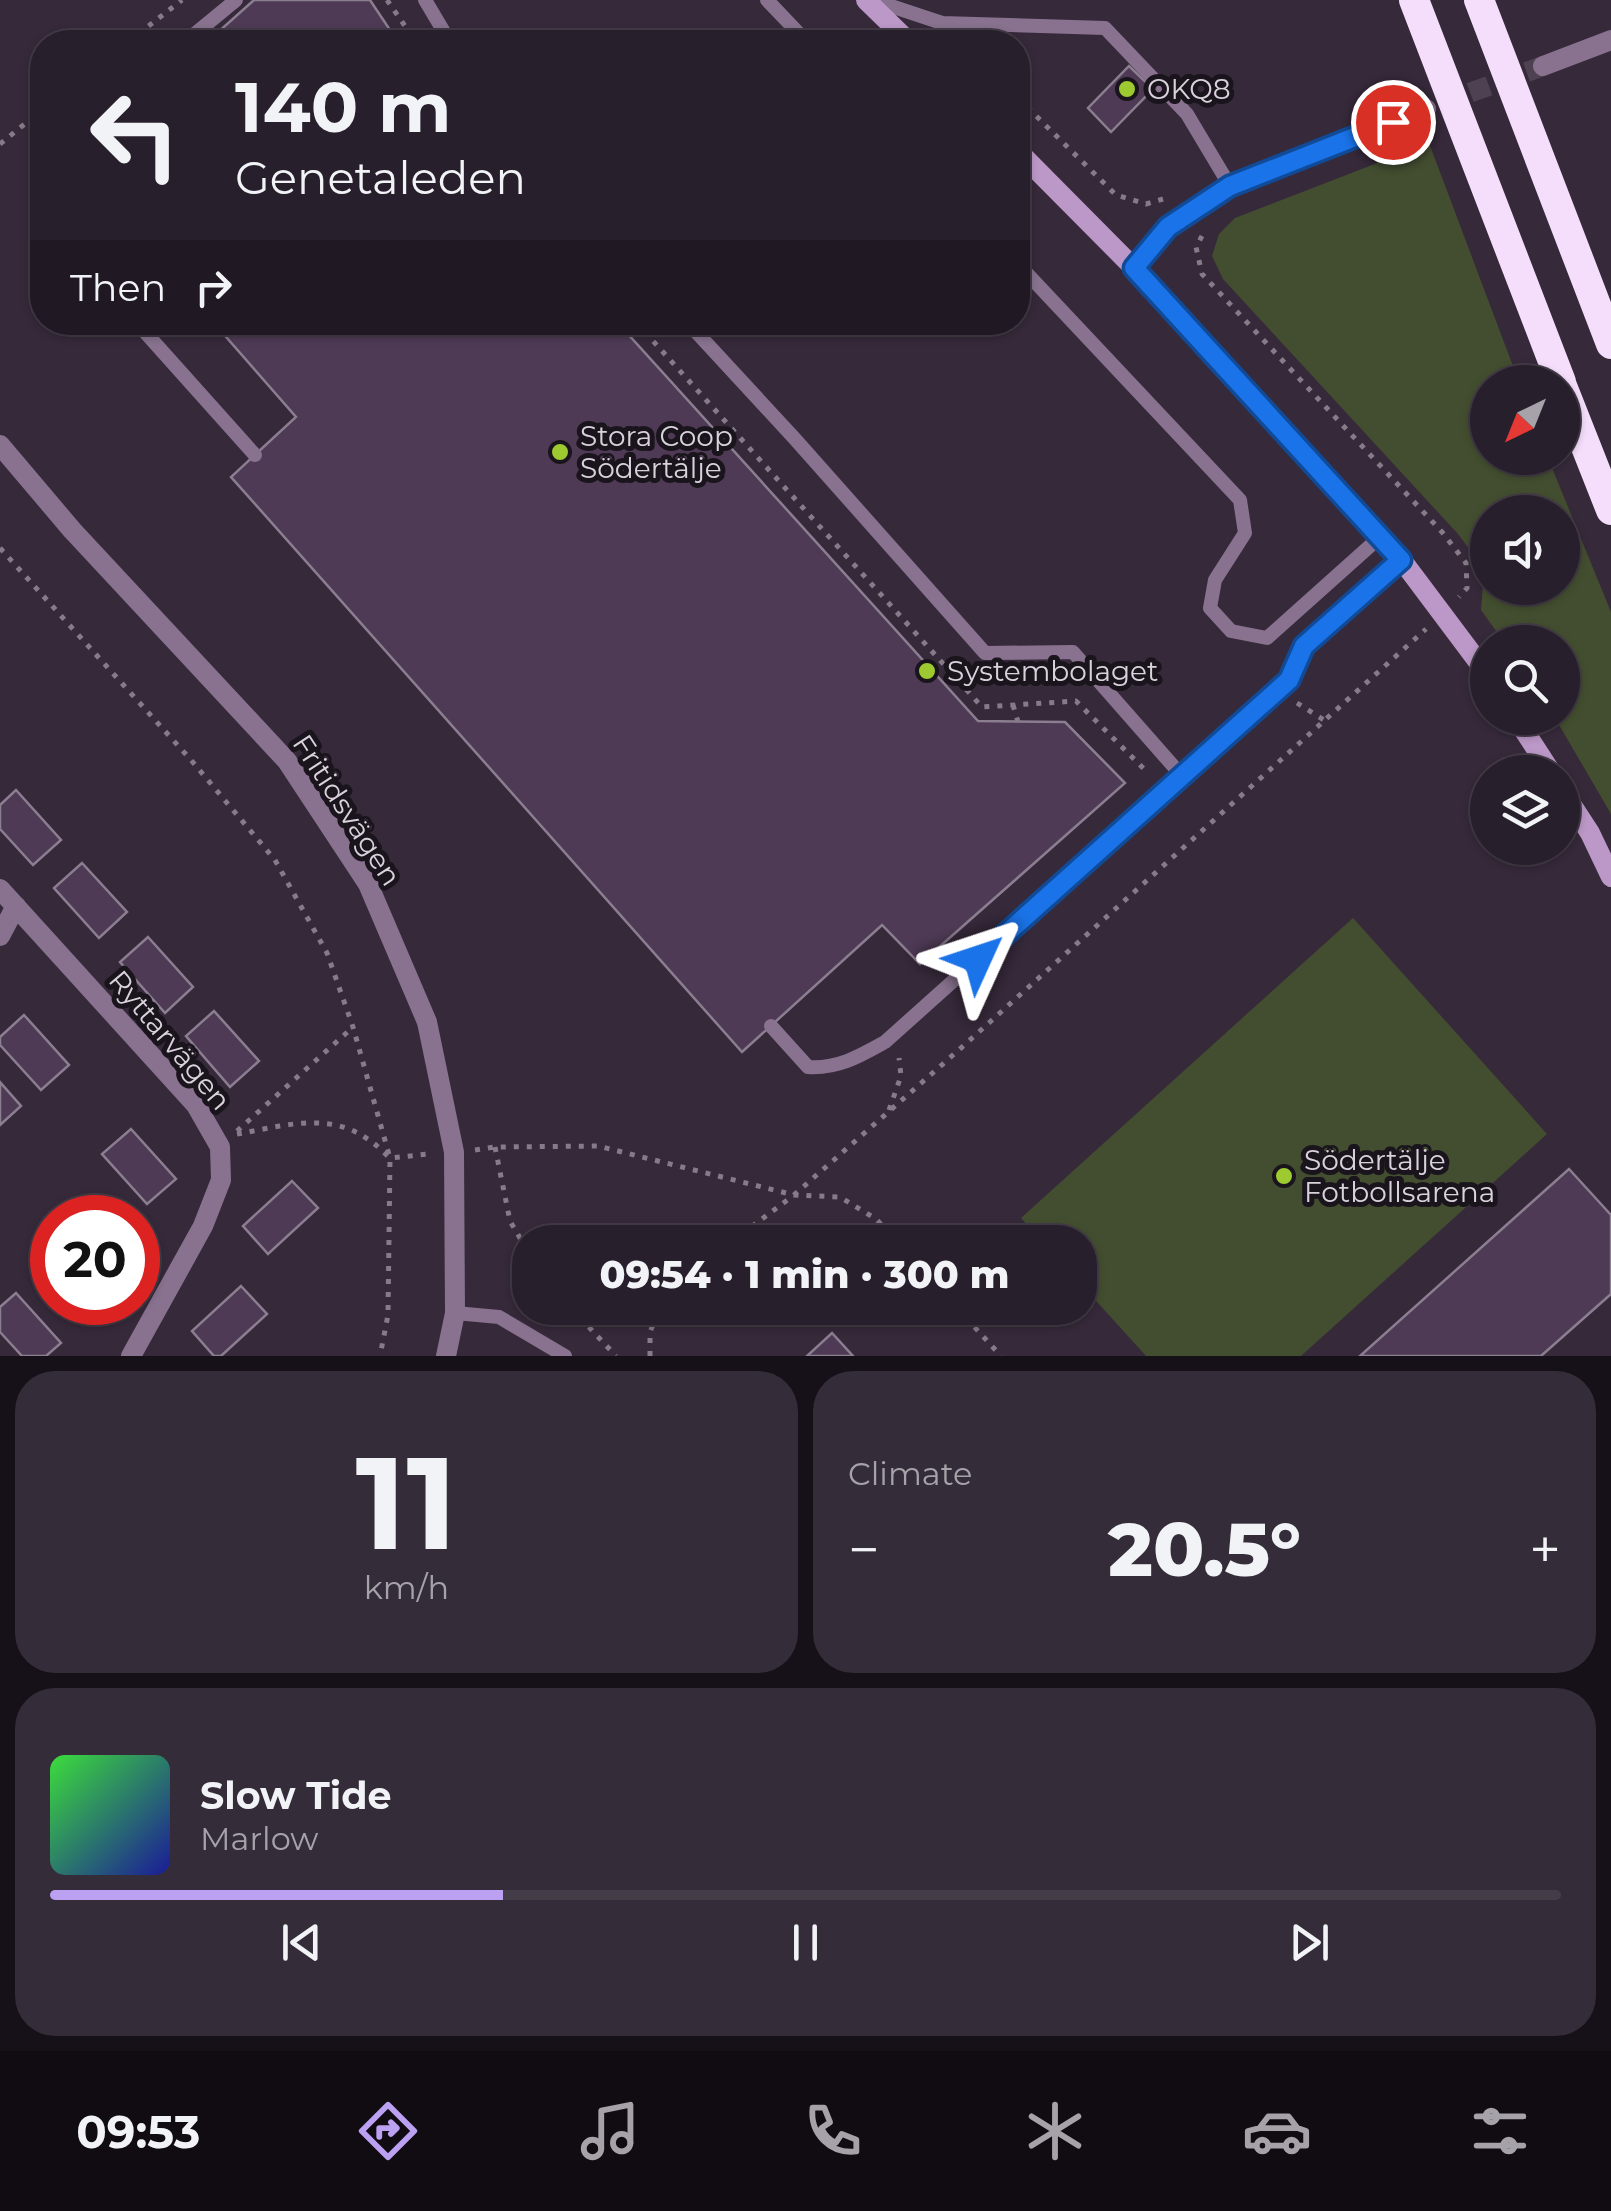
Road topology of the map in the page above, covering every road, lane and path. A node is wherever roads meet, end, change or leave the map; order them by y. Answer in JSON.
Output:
{"nodes":[{"id":1,"x":182,"y":0,"type":"edge"},
{"id":2,"x":236,"y":0,"type":"edge"},
{"id":3,"x":387,"y":0,"type":"edge"},
{"id":4,"x":425,"y":0,"type":"edge"},
{"id":5,"x":767,"y":0,"type":"edge"},
{"id":6,"x":870,"y":0,"type":"edge"},
{"id":7,"x":1414,"y":0,"type":"edge"},
{"id":8,"x":1479,"y":0,"type":"edge"},
{"id":9,"x":143,"y":30,"type":"edge"},
{"id":10,"x":200,"y":30,"type":"edge"},
{"id":11,"x":408,"y":30,"type":"edge"},
{"id":12,"x":443,"y":30,"type":"edge"},
{"id":13,"x":796,"y":30,"type":"edge"},
{"id":14,"x":897,"y":30,"type":"edge"},
{"id":15,"x":1611,"y":40,"type":"edge"},
{"id":16,"x":1543,"y":66,"type":"tunnel mouth"},
{"id":17,"x":1426,"y":109,"type":"tunnel mouth"},
{"id":18,"x":1030,"y":110,"type":"edge"},
{"id":19,"x":30,"y":120,"type":"edge"},
{"id":20,"x":0,"y":144,"type":"edge"},
{"id":21,"x":1030,"y":163,"type":"edge"},
{"id":22,"x":1230,"y":186,"type":"junction"},
{"id":23,"x":1186,"y":215,"type":"junction"},
{"id":24,"x":1210,"y":221,"type":"dead end"},
{"id":25,"x":1202,"y":236,"type":"junction"},
{"id":26,"x":1134,"y":268,"type":"junction"},
{"id":27,"x":1030,"y":277,"type":"edge"},
{"id":28,"x":148,"y":335,"type":"edge"},
{"id":29,"x":699,"y":335,"type":"edge"},
{"id":30,"x":1611,"y":344,"type":"edge"},
{"id":31,"x":1555,"y":365,"type":"edge"},
{"id":32,"x":1580,"y":430,"type":"edge"},
{"id":33,"x":2,"y":453,"type":"edge"},
{"id":34,"x":255,"y":455,"type":"dead end"},
{"id":35,"x":1611,"y":510,"type":"edge"},
{"id":36,"x":1380,"y":537,"type":"junction"},
{"id":37,"x":0,"y":548,"type":"edge"},
{"id":38,"x":1401,"y":560,"type":"junction"},
{"id":39,"x":1442,"y":614,"type":"junction"},
{"id":40,"x":1470,"y":651,"type":"edge"},
{"id":41,"x":1278,"y":690,"type":"junction"},
{"id":42,"x":1013,"y":705,"type":"dead end"},
{"id":43,"x":1324,"y":720,"type":"junction"},
{"id":44,"x":1018,"y":722,"type":"dead end"},
{"id":45,"x":1182,"y":776,"type":"junction"},
{"id":46,"x":1580,"y":818,"type":"edge"},
{"id":47,"x":1611,"y":877,"type":"edge"},
{"id":48,"x":0,"y":889,"type":"edge"},
{"id":49,"x":16,"y":906,"type":"junction"},
{"id":50,"x":0,"y":936,"type":"edge"},
{"id":51,"x":353,"y":1026,"type":"junction"},
{"id":52,"x":771,"y":1026,"type":"dead end"},
{"id":53,"x":897,"y":1031,"type":"junction"},
{"id":54,"x":888,"y":1113,"type":"junction"},
{"id":55,"x":496,"y":1147,"type":"junction"},
{"id":56,"x":454,"y":1152,"type":"junction"},
{"id":57,"x":390,"y":1158,"type":"junction"},
{"id":58,"x":794,"y":1195,"type":"junction"},
{"id":59,"x":512,"y":1225,"type":"edge"},
{"id":60,"x":754,"y":1225,"type":"edge"},
{"id":61,"x":882,"y":1225,"type":"edge"},
{"id":62,"x":454,"y":1313,"type":"junction"},
{"id":63,"x":587,"y":1325,"type":"edge"},
{"id":64,"x":653,"y":1325,"type":"edge"},
{"id":65,"x":973,"y":1325,"type":"edge"},
{"id":66,"x":131,"y":1356,"type":"edge"},
{"id":67,"x":380,"y":1356,"type":"edge"},
{"id":68,"x":446,"y":1356,"type":"edge"},
{"id":69,"x":564,"y":1356,"type":"edge"},
{"id":70,"x":616,"y":1356,"type":"edge"},
{"id":71,"x":650,"y":1356,"type":"edge"},
{"id":72,"x":1001,"y":1356,"type":"edge"}],
"edges":[{"from":1,"to":9,"type":"path"},
{"from":2,"to":10,"type":"lane"},
{"from":3,"to":11,"type":"path"},
{"from":4,"to":12,"type":"lane"},
{"from":5,"to":13,"type":"lane"},
{"from":6,"to":14,"type":"main road"},
{"from":6,"to":22,"type":"lane"},
{"from":7,"to":31,"type":"highway"},
{"from":8,"to":30,"type":"highway"},
{"from":15,"to":16,"type":"street"},
{"from":17,"to":22,"type":"street"},
{"from":18,"to":23,"type":"path"},
{"from":19,"to":20,"type":"path"},
{"from":21,"to":26,"type":"main road"},
{"from":22,"to":23,"type":"street"},
{"from":23,"to":25,"type":"path"},
{"from":23,"to":26,"type":"street"},
{"from":24,"to":25,"type":"path"},
{"from":25,"to":39,"type":"path"},
{"from":26,"to":36,"type":"main road"},
{"from":27,"to":36,"type":"lane"},
{"from":28,"to":34,"type":"lane"},
{"from":29,"to":45,"type":"lane"},
{"from":32,"to":35,"type":"highway"},
{"from":33,"to":56,"type":"street","name":"Fritidsvägen"},
{"from":36,"to":38,"type":"main road"},
{"from":37,"to":51,"type":"path"},
{"from":38,"to":39,"type":"main road"},
{"from":38,"to":41,"type":"lane"},
{"from":39,"to":40,"type":"main road"},
{"from":39,"to":43,"type":"path"},
{"from":41,"to":43,"type":"path"},
{"from":41,"to":45,"type":"lane"},
{"from":42,"to":44,"type":"path"},
{"from":43,"to":54,"type":"path"},
{"from":45,"to":53,"type":"lane"},
{"from":46,"to":47,"type":"main road"},
{"from":48,"to":49,"type":"street","name":"Ryttarvägen"},
{"from":49,"to":50,"type":"street"},
{"from":49,"to":66,"type":"street","name":"Ryttarvägen"},
{"from":51,"to":57,"type":"path"},
{"from":51,"to":57,"type":"path"},
{"from":52,"to":53,"type":"lane"},
{"from":53,"to":54,"type":"path"},
{"from":54,"to":58,"type":"path"},
{"from":55,"to":56,"type":"path"},
{"from":55,"to":58,"type":"path"},
{"from":55,"to":59,"type":"path"},
{"from":56,"to":57,"type":"path"},
{"from":56,"to":62,"type":"street","name":"Fritidsvägen"},
{"from":57,"to":67,"type":"path"},
{"from":58,"to":60,"type":"path"},
{"from":58,"to":61,"type":"path"},
{"from":62,"to":68,"type":"street","name":"Fritidsvägen"},
{"from":62,"to":69,"type":"lane"},
{"from":63,"to":70,"type":"path"},
{"from":64,"to":71,"type":"path"},
{"from":65,"to":72,"type":"path"}]}
